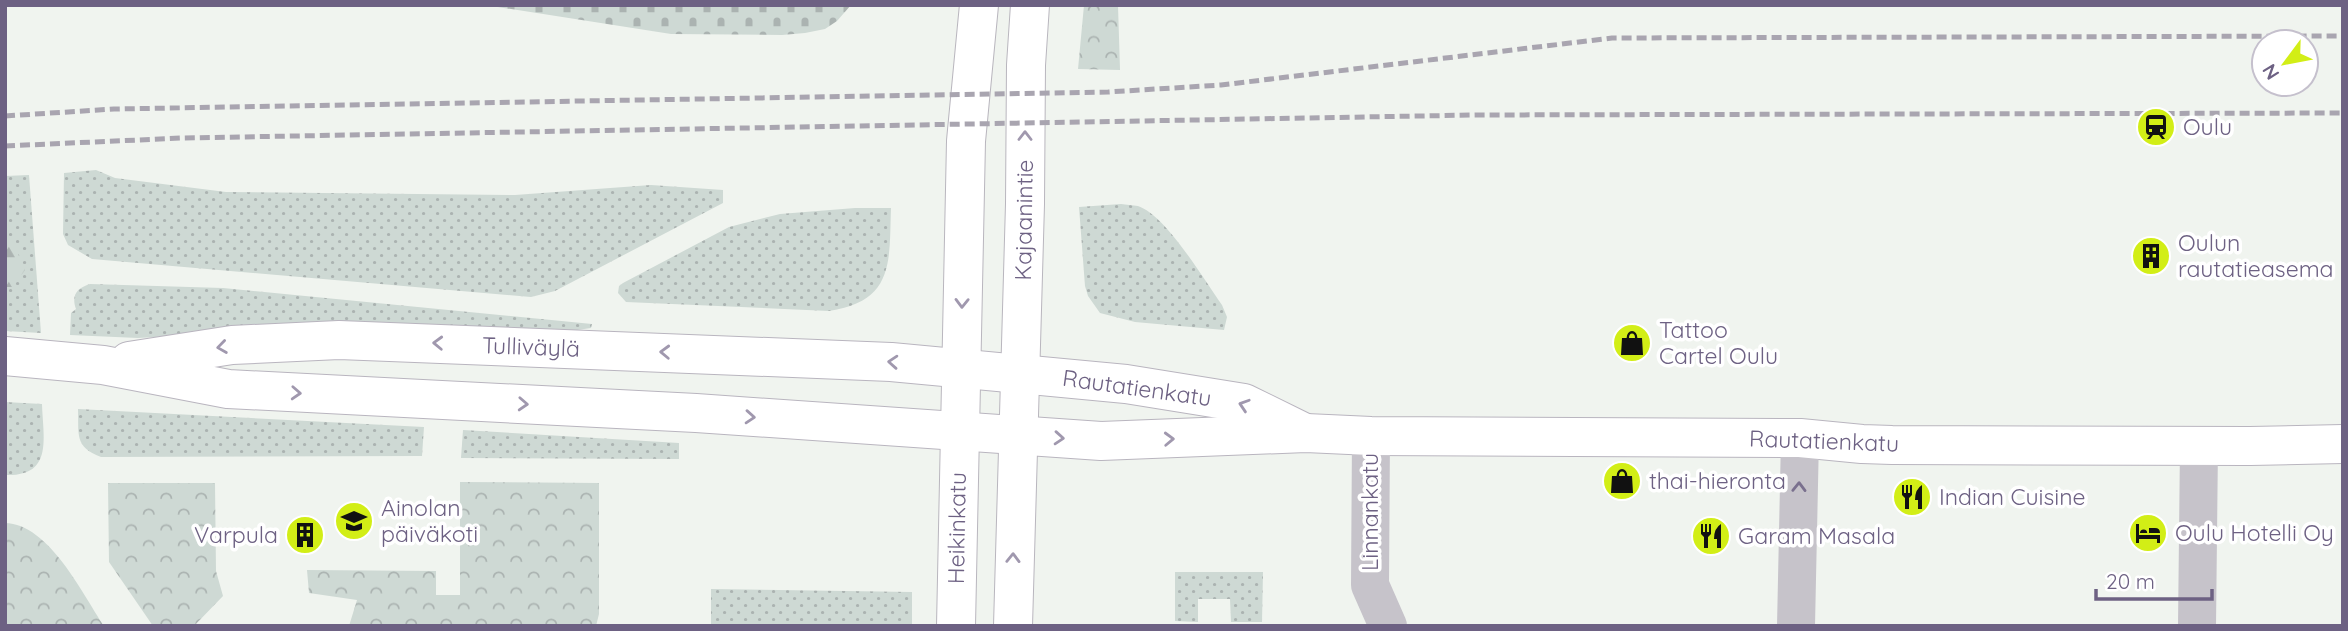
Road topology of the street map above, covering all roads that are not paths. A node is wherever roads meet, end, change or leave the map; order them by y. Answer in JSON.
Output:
{"nodes":[{"id":1,"x":979,"y":5,"type":"edge"},
{"id":2,"x":1030,"y":5,"type":"edge"},
{"id":3,"x":5,"y":356,"type":"edge"},
{"id":4,"x":103,"y":365,"type":"junction"},
{"id":5,"x":961,"y":367,"type":"junction"},
{"id":6,"x":1020,"y":372,"type":"junction"},
{"id":7,"x":959,"y":431,"type":"junction"},
{"id":8,"x":1306,"y":433,"type":"junction"},
{"id":9,"x":1018,"y":436,"type":"junction"},
{"id":10,"x":1371,"y":436,"type":"junction"},
{"id":11,"x":1800,"y":438,"type":"junction"},
{"id":12,"x":2343,"y":444,"type":"edge"},
{"id":13,"x":2199,"y":446,"type":"junction"},
{"id":14,"x":956,"y":626,"type":"edge"},
{"id":15,"x":1013,"y":626,"type":"edge"},
{"id":16,"x":1388,"y":626,"type":"edge"},
{"id":17,"x":1796,"y":626,"type":"edge"},
{"id":18,"x":2197,"y":626,"type":"edge"}],
"edges":[{"from":1,"to":5,"type":"main road","one_way":true},
{"from":6,"to":2,"type":"main road","name":"Kajaanintie","one_way":true},
{"from":3,"to":4,"type":"main road","name":"Tulliväylä"},
{"from":5,"to":4,"type":"main road","name":"Tulliväylä","one_way":true},
{"from":4,"to":7,"type":"main road","name":"Tulliväylä","one_way":true},
{"from":5,"to":6,"type":"main road","name":"Rautatienkatu"},
{"from":5,"to":7,"type":"main road"},
{"from":8,"to":6,"type":"main road","name":"Rautatienkatu","one_way":true},
{"from":6,"to":9,"type":"main road","name":"Kajaanintie"},
{"from":7,"to":9,"type":"main road","name":"Rautatienkatu"},
{"from":7,"to":14,"type":"main road","name":"Heikinkatu"},
{"from":9,"to":8,"type":"main road","name":"Rautatienkatu","one_way":true},
{"from":8,"to":10,"type":"main road","name":"Rautatienkatu"},
{"from":15,"to":9,"type":"main road","one_way":true},
{"from":10,"to":11,"type":"main road","name":"Rautatienkatu"},
{"from":10,"to":16,"type":"street","name":"Linnankatu"},
{"from":11,"to":13,"type":"main road","name":"Rautatienkatu"},
{"from":17,"to":11,"type":"street","one_way":true},
{"from":12,"to":13,"type":"main road","name":"Rautatienkatu"},
{"from":13,"to":18,"type":"street"}]}
